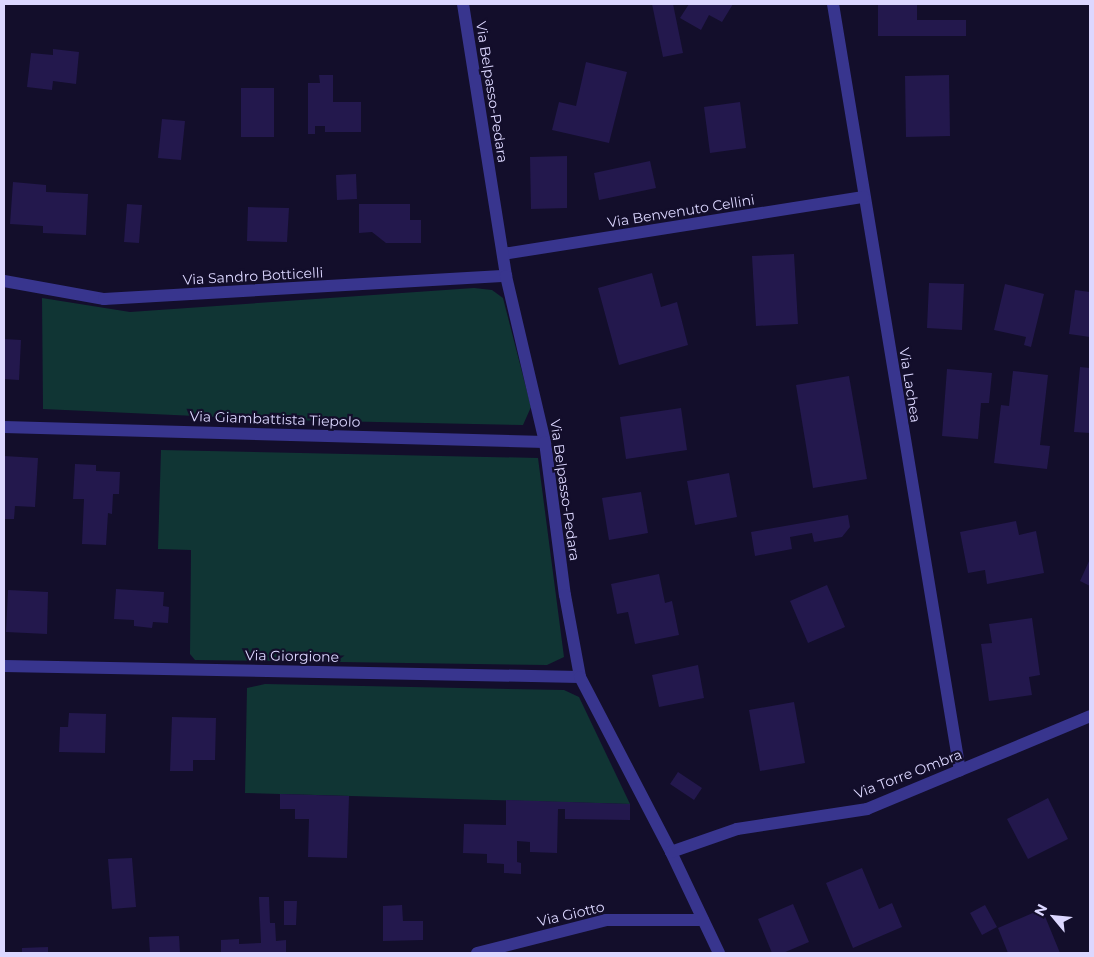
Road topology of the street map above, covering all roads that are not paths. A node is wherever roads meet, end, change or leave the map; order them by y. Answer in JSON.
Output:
{"nodes":[{"id":1,"x":463,"y":4,"type":"edge"},
{"id":2,"x":833,"y":4,"type":"edge"},
{"id":3,"x":864,"y":198,"type":"junction"},
{"id":4,"x":503,"y":254,"type":"junction"},
{"id":5,"x":506,"y":276,"type":"junction"},
{"id":6,"x":4,"y":281,"type":"edge"},
{"id":7,"x":4,"y":427,"type":"edge"},
{"id":8,"x":546,"y":442,"type":"junction"},
{"id":9,"x":4,"y":666,"type":"edge"},
{"id":10,"x":580,"y":677,"type":"junction"},
{"id":11,"x":1090,"y":716,"type":"edge"},
{"id":12,"x":960,"y":771,"type":"junction"},
{"id":13,"x":671,"y":852,"type":"junction"},
{"id":14,"x":703,"y":920,"type":"junction"},
{"id":15,"x":478,"y":953,"type":"edge"},
{"id":16,"x":719,"y":953,"type":"edge"}],
"edges":[{"from":1,"to":4,"type":"street","name":"Via Belpasso-Pedara"},
{"from":2,"to":3,"type":"street","name":"Via Lachea"},
{"from":3,"to":4,"type":"street","name":"Via Benvenuto Cellini"},
{"from":3,"to":12,"type":"street","name":"Via Lachea"},
{"from":4,"to":5,"type":"street","name":"Via Belpasso-Pedara"},
{"from":5,"to":6,"type":"street","name":"Via Sandro Botticelli"},
{"from":5,"to":8,"type":"street","name":"Via Belpasso-Pedara"},
{"from":7,"to":8,"type":"street","name":"Via Giambattista Tiepolo"},
{"from":8,"to":10,"type":"street","name":"Via Belpasso-Pedara"},
{"from":9,"to":10,"type":"street","name":"Via Giorgione"},
{"from":10,"to":13,"type":"street","name":"Via Belpasso-Pedara"},
{"from":11,"to":12,"type":"street","name":"Via Torre Ombra"},
{"from":12,"to":13,"type":"street","name":"Via Torre Ombra"},
{"from":13,"to":14,"type":"street","name":"Via Belpasso-Pedara"},
{"from":14,"to":15,"type":"street","name":"Via Giotto"},
{"from":14,"to":16,"type":"street","name":"Via Belpasso-Pedara"}]}
